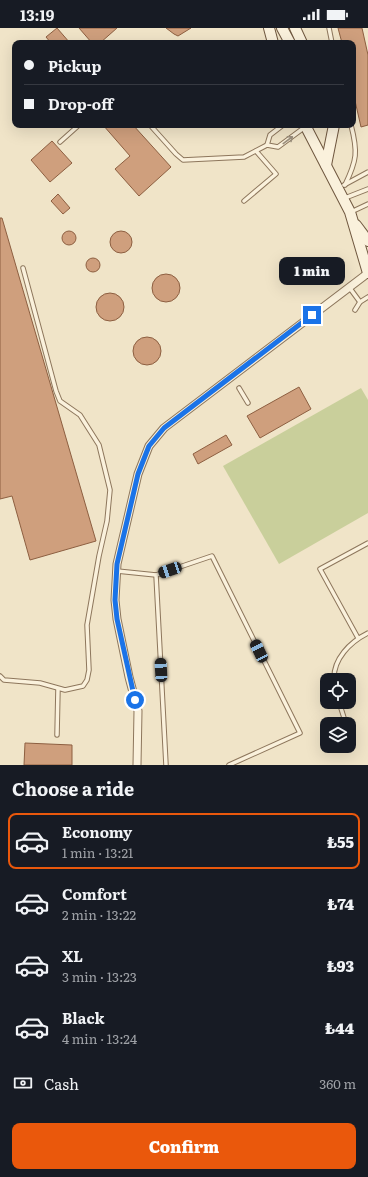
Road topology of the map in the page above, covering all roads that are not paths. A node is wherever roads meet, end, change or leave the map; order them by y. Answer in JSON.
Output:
{"nodes":[{"id":1,"x":269,"y":28,"type":"edge"},
{"id":2,"x":282,"y":28,"type":"edge"},
{"id":3,"x":296,"y":28,"type":"edge"},
{"id":4,"x":329,"y":28,"type":"edge"},
{"id":5,"x":272,"y":40,"type":"edge"},
{"id":6,"x":288,"y":40,"type":"edge"},
{"id":7,"x":301,"y":40,"type":"edge"},
{"id":8,"x":331,"y":40,"type":"edge"},
{"id":9,"x":76,"y":128,"type":"edge"},
{"id":10,"x":153,"y":128,"type":"edge"},
{"id":11,"x":279,"y":128,"type":"edge"},
{"id":12,"x":303,"y":128,"type":"edge"},
{"id":13,"x":307,"y":128,"type":"edge"},
{"id":14,"x":333,"y":128,"type":"edge"},
{"id":15,"x":352,"y":128,"type":"edge"},
{"id":16,"x":60,"y":142,"type":"dead end"},
{"id":17,"x":267,"y":145,"type":"junction"},
{"id":18,"x":256,"y":151,"type":"junction"},
{"id":19,"x":326,"y":165,"type":"junction"},
{"id":20,"x":368,"y":172,"type":"edge"},
{"id":21,"x":341,"y":186,"type":"junction"},
{"id":22,"x":368,"y":189,"type":"edge"},
{"id":23,"x":343,"y":199,"type":"junction"},
{"id":24,"x":244,"y":201,"type":"dead end"},
{"id":25,"x":368,"y":204,"type":"edge"},
{"id":26,"x":351,"y":216,"type":"junction"},
{"id":27,"x":368,"y":241,"type":"edge"},
{"id":28,"x":23,"y":268,"type":"dead end"},
{"id":29,"x":368,"y":273,"type":"edge"},
{"id":30,"x":349,"y":287,"type":"junction"},
{"id":31,"x":368,"y":297,"type":"edge"},
{"id":32,"x":360,"y":302,"type":"junction"},
{"id":33,"x":355,"y":310,"type":"dead end"},
{"id":34,"x":239,"y":388,"type":"dead end"},
{"id":35,"x":248,"y":403,"type":"dead end"},
{"id":36,"x":368,"y":543,"type":"edge"},
{"id":37,"x":117,"y":571,"type":"junction"},
{"id":38,"x":156,"y":575,"type":"junction"},
{"id":39,"x":368,"y":633,"type":"edge"},
{"id":40,"x":358,"y":638,"type":"junction"},
{"id":41,"x":334,"y":673,"type":"edge"},
{"id":42,"x":0,"y":676,"type":"edge"},
{"id":43,"x":58,"y":689,"type":"junction"},
{"id":44,"x":57,"y":735,"type":"dead end"},
{"id":45,"x":137,"y":765,"type":"edge"},
{"id":46,"x":166,"y":765,"type":"edge"},
{"id":47,"x":229,"y":765,"type":"edge"}],
"edges":[{"from":1,"to":5,"type":"street"},
{"from":2,"to":6,"type":"street"},
{"from":3,"to":7,"type":"street"},
{"from":4,"to":8,"type":"lane"},
{"from":9,"to":16,"type":"lane"},
{"from":10,"to":18,"type":"lane"},
{"from":11,"to":17,"type":"lane"},
{"from":17,"to":12,"type":"lane","one_way":true},
{"from":13,"to":19,"type":"street"},
{"from":14,"to":19,"type":"street"},
{"from":15,"to":21,"type":"lane"},
{"from":17,"to":18,"type":"lane"},
{"from":18,"to":24,"type":"lane"},
{"from":19,"to":21,"type":"street"},
{"from":20,"to":21,"type":"lane"},
{"from":21,"to":23,"type":"street"},
{"from":22,"to":23,"type":"lane"},
{"from":23,"to":26,"type":"street"},
{"from":25,"to":26,"type":"lane"},
{"from":26,"to":27,"type":"street"},
{"from":26,"to":29,"type":"street"},
{"from":28,"to":43,"type":"lane"},
{"from":29,"to":30,"type":"street"},
{"from":30,"to":32,"type":"lane"},
{"from":30,"to":37,"type":"street"},
{"from":31,"to":32,"type":"lane"},
{"from":32,"to":33,"type":"lane"},
{"from":34,"to":35,"type":"lane"},
{"from":36,"to":40,"type":"lane"},
{"from":37,"to":38,"type":"lane"},
{"from":37,"to":45,"type":"street"},
{"from":38,"to":46,"type":"lane"},
{"from":38,"to":47,"type":"lane"},
{"from":39,"to":40,"type":"lane"},
{"from":40,"to":41,"type":"lane"},
{"from":42,"to":43,"type":"lane"},
{"from":43,"to":44,"type":"lane"}]}
